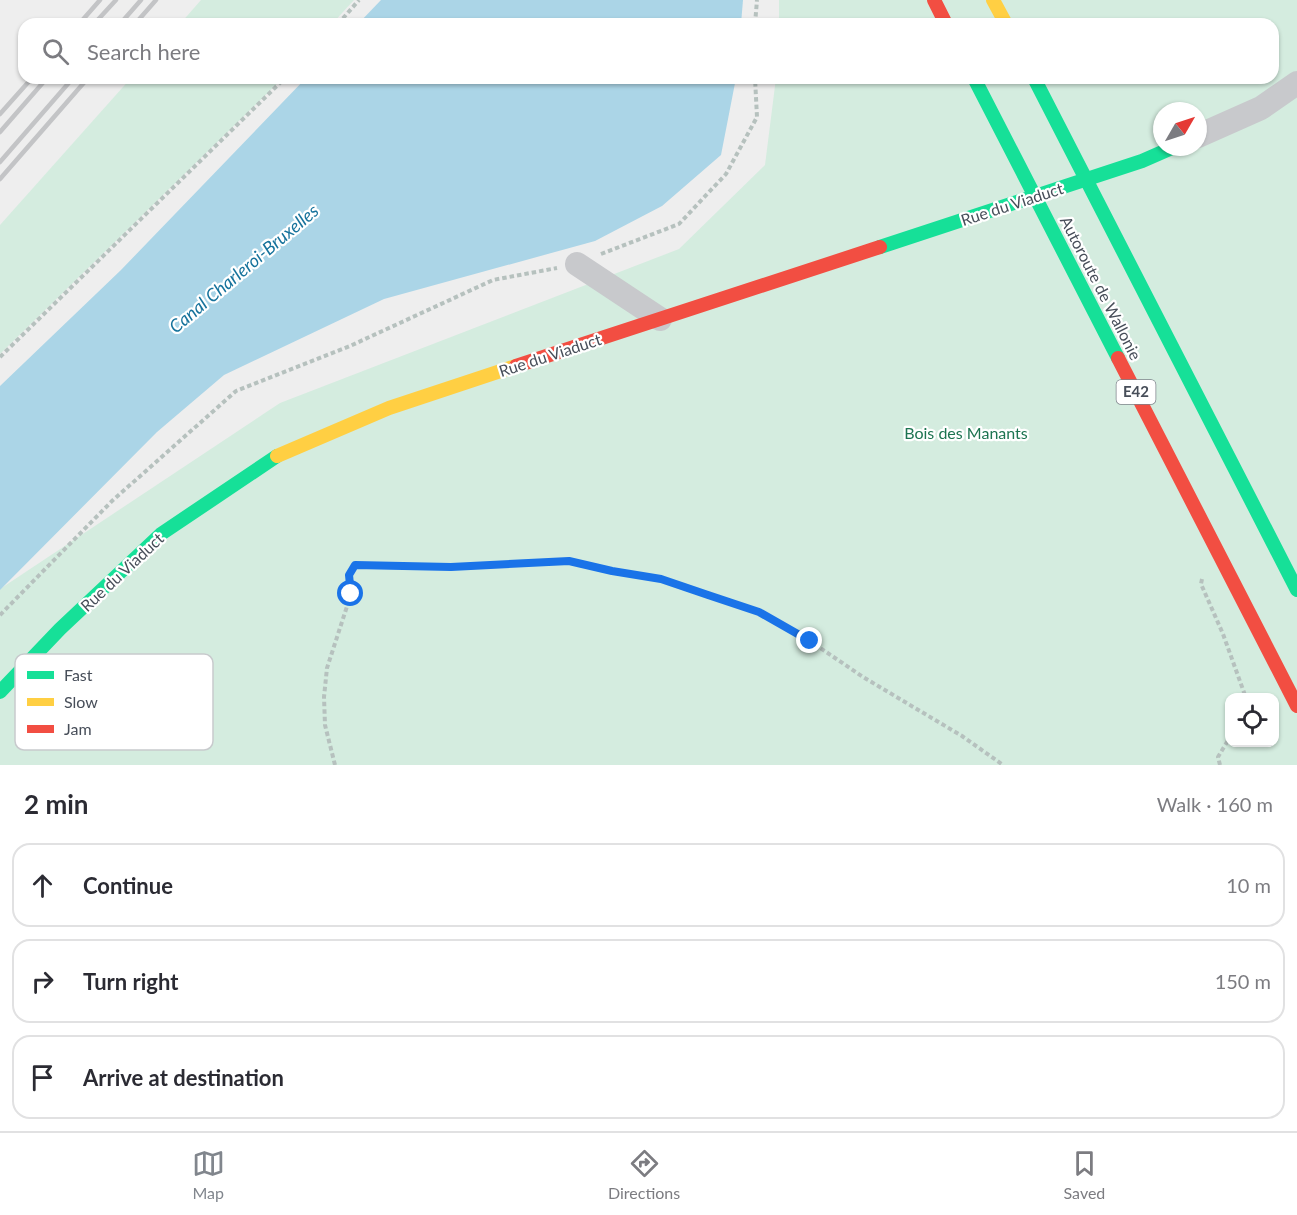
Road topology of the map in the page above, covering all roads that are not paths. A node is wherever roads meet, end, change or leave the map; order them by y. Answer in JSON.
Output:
{"nodes":[{"id":1,"x":934,"y":0,"type":"edge"},
{"id":2,"x":993,"y":0,"type":"edge"},
{"id":3,"x":943,"y":18,"type":"edge"},
{"id":4,"x":1003,"y":18,"type":"edge"},
{"id":5,"x":1297,"y":82,"type":"edge"},
{"id":6,"x":977,"y":84,"type":"edge"},
{"id":7,"x":1037,"y":84,"type":"edge"},
{"id":8,"x":1207,"y":132,"type":"edge"},
{"id":9,"x":1153,"y":156,"type":"edge"},
{"id":10,"x":577,"y":264,"type":"road end"},
{"id":11,"x":660,"y":319,"type":"junction"},
{"id":12,"x":1297,"y":590,"type":"edge"},
{"id":13,"x":36,"y":654,"type":"edge"},
{"id":14,"x":15,"y":676,"type":"edge"},
{"id":15,"x":0,"y":692,"type":"edge"},
{"id":16,"x":1297,"y":706,"type":"edge"}],
"edges":[{"from":1,"to":3,"type":"main road"},
{"from":2,"to":4,"type":"main road"},
{"from":5,"to":8,"type":"street"},
{"from":6,"to":16,"type":"main road","name":"Autoroute de Wallonie","number":"E42"},
{"from":7,"to":12,"type":"main road"},
{"from":9,"to":11,"type":"main road","name":"Rue du Viaduct"},
{"from":10,"to":11,"type":"street"},
{"from":11,"to":13,"type":"main road","name":"Rue du Viaduct"},
{"from":14,"to":15,"type":"main road","name":"Rue du Viaduct"}]}
